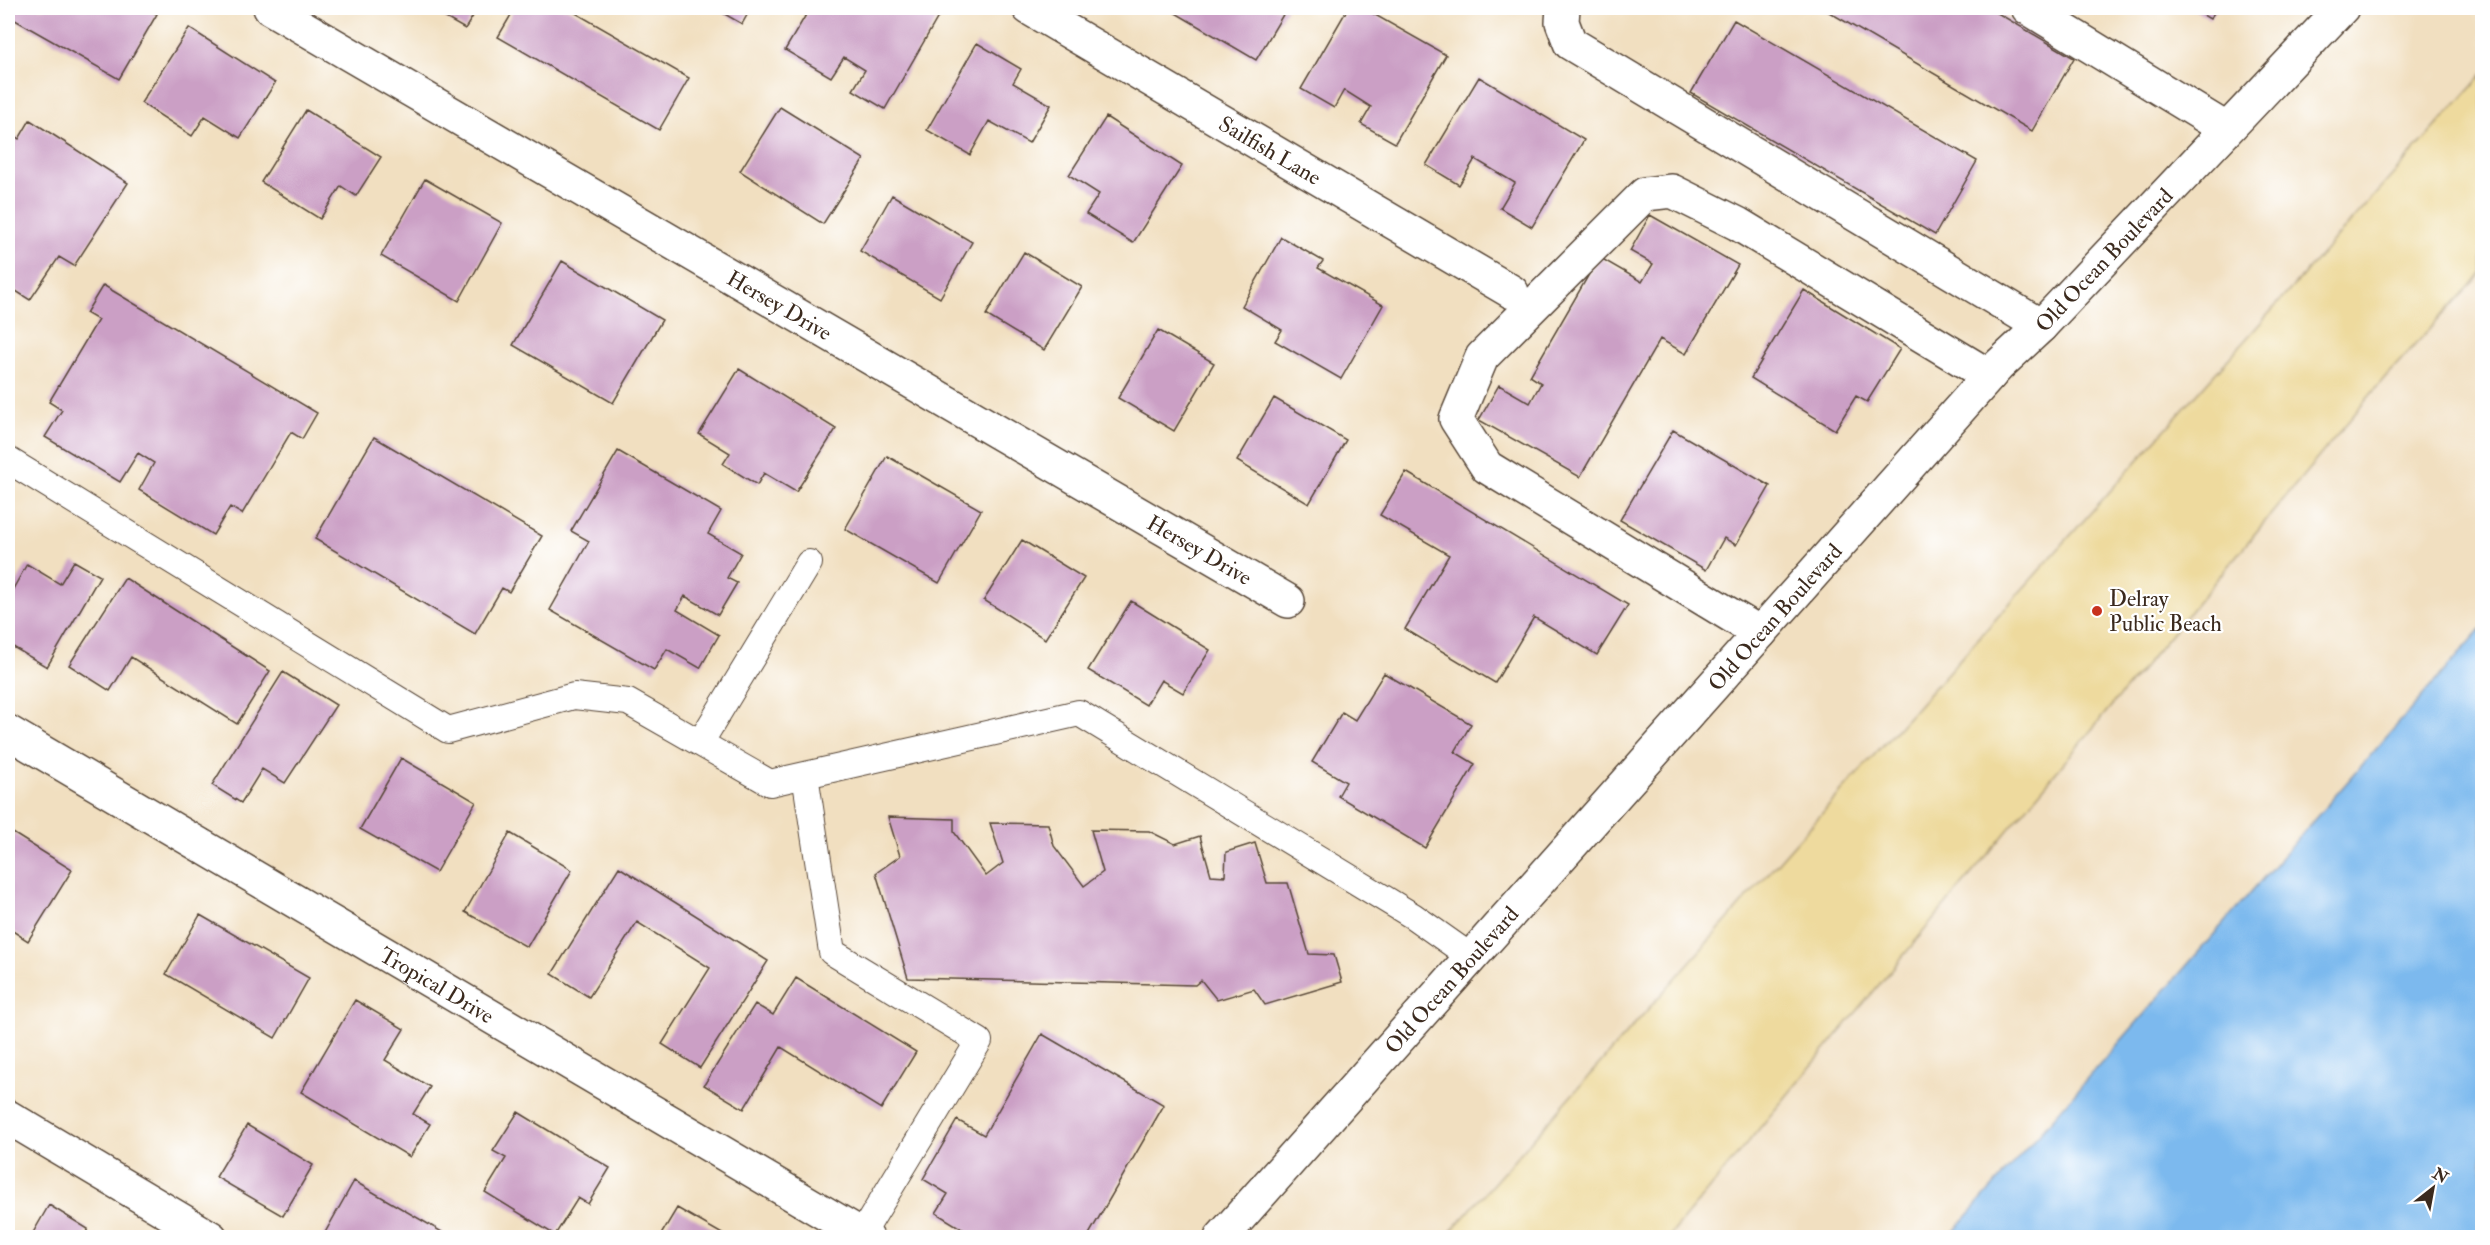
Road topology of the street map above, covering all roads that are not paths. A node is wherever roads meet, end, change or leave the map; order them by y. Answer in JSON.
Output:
{"nodes":[{"id":1,"x":270,"y":8,"type":"edge"},
{"id":2,"x":1029,"y":8,"type":"edge"},
{"id":3,"x":1563,"y":8,"type":"edge"},
{"id":4,"x":2028,"y":8,"type":"edge"},
{"id":5,"x":2342,"y":8,"type":"edge"},
{"id":6,"x":2226,"y":129,"type":"junction"},
{"id":7,"x":1512,"y":292,"type":"dead end"},
{"id":8,"x":2041,"y":326,"type":"junction"},
{"id":9,"x":1989,"y":376,"type":"junction"},
{"id":10,"x":8,"y":460,"type":"edge"},
{"id":11,"x":809,"y":563,"type":"dead end"},
{"id":12,"x":1288,"y":601,"type":"dead end"},
{"id":13,"x":1760,"y":633,"type":"junction"},
{"id":14,"x":8,"y":732,"type":"edge"},
{"id":15,"x":700,"y":743,"type":"junction"},
{"id":16,"x":805,"y":775,"type":"junction"},
{"id":17,"x":1471,"y":957,"type":"junction"},
{"id":18,"x":8,"y":1117,"type":"edge"},
{"id":19,"x":865,"y":1236,"type":"edge"},
{"id":20,"x":211,"y":1238,"type":"edge"},
{"id":21,"x":1221,"y":1238,"type":"edge"}],
"edges":[{"from":1,"to":12,"type":"street","name":"Hersey Drive"},
{"from":2,"to":7,"type":"street","name":"Sailfish Lane"},
{"from":3,"to":8,"type":"street"},
{"from":4,"to":6,"type":"street"},
{"from":5,"to":6,"type":"street","name":"Old Ocean Boulevard"},
{"from":6,"to":8,"type":"street","name":"Old Ocean Boulevard"},
{"from":8,"to":9,"type":"street","name":"Old Ocean Boulevard"},
{"from":9,"to":13,"type":"street","name":"Old Ocean Boulevard"},
{"from":9,"to":13,"type":"street"},
{"from":10,"to":15,"type":"lane"},
{"from":11,"to":15,"type":"lane"},
{"from":13,"to":17,"type":"street","name":"Old Ocean Boulevard"},
{"from":14,"to":19,"type":"street","name":"Tropical Drive"},
{"from":15,"to":16,"type":"lane"},
{"from":16,"to":17,"type":"lane"},
{"from":16,"to":19,"type":"lane"},
{"from":17,"to":21,"type":"street","name":"Old Ocean Boulevard"},
{"from":18,"to":20,"type":"street"}]}
